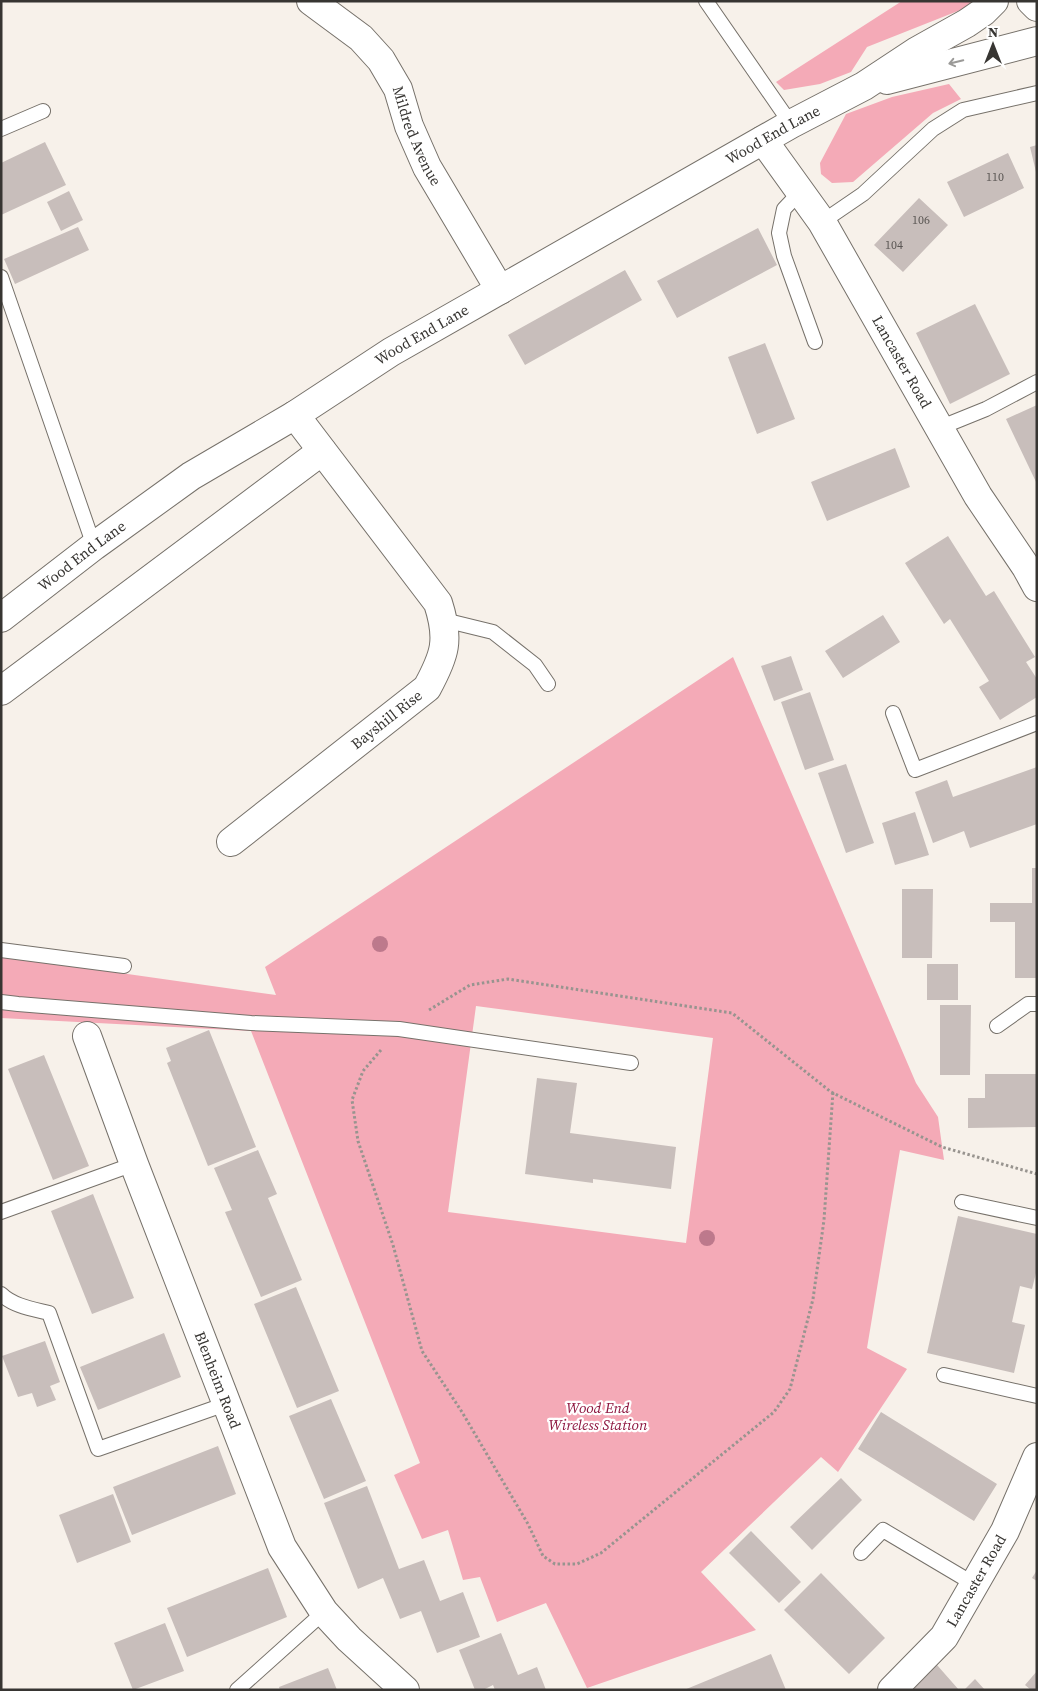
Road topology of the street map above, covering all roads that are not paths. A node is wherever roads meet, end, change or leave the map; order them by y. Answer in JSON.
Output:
{"nodes":[{"id":1,"x":310,"y":1,"type":"edge"},
{"id":2,"x":706,"y":1,"type":"edge"},
{"id":3,"x":994,"y":1,"type":"edge"},
{"id":4,"x":1031,"y":1,"type":"edge"},
{"id":5,"x":1037,"y":7,"type":"edge"},
{"id":6,"x":1037,"y":41,"type":"edge"},
{"id":7,"x":864,"y":86,"type":"junction"},
{"id":8,"x":1037,"y":92,"type":"edge"},
{"id":9,"x":43,"y":111,"type":"dead end"},
{"id":10,"x":791,"y":124,"type":"junction"},
{"id":11,"x":1,"y":129,"type":"edge"},
{"id":12,"x":763,"y":140,"type":"junction"},
{"id":13,"x":801,"y":191,"type":"junction"},
{"id":14,"x":822,"y":222,"type":"junction"},
{"id":15,"x":1,"y":277,"type":"edge"},
{"id":16,"x":500,"y":290,"type":"junction"},
{"id":17,"x":815,"y":342,"type":"dead end"},
{"id":18,"x":1037,"y":382,"type":"edge"},
{"id":19,"x":295,"y":415,"type":"junction"},
{"id":20,"x":939,"y":428,"type":"junction"},
{"id":21,"x":322,"y":450,"type":"junction"},
{"id":22,"x":94,"y":546,"type":"junction"},
{"id":23,"x":1037,"y":587,"type":"edge"},
{"id":24,"x":1,"y":618,"type":"edge"},
{"id":25,"x":444,"y":620,"type":"junction"},
{"id":26,"x":548,"y":684,"type":"dead end"},
{"id":27,"x":1,"y":691,"type":"edge"},
{"id":28,"x":894,"y":713,"type":"dead end"},
{"id":29,"x":1037,"y":723,"type":"edge"},
{"id":30,"x":231,"y":842,"type":"dead end"},
{"id":31,"x":1,"y":950,"type":"edge"},
{"id":32,"x":124,"y":966,"type":"dead end"},
{"id":33,"x":1,"y":1002,"type":"edge"},
{"id":34,"x":1037,"y":1004,"type":"edge"},
{"id":35,"x":997,"y":1026,"type":"dead end"},
{"id":36,"x":87,"y":1036,"type":"dead end"},
{"id":37,"x":631,"y":1063,"type":"dead end"},
{"id":38,"x":134,"y":1164,"type":"junction"},
{"id":39,"x":962,"y":1202,"type":"dead end"},
{"id":40,"x":1,"y":1212,"type":"edge"},
{"id":41,"x":1037,"y":1218,"type":"edge"},
{"id":42,"x":1,"y":1294,"type":"edge"},
{"id":43,"x":944,"y":1375,"type":"dead end"},
{"id":44,"x":1037,"y":1396,"type":"edge"},
{"id":45,"x":226,"y":1404,"type":"junction"},
{"id":46,"x":1037,"y":1457,"type":"edge"},
{"id":47,"x":861,"y":1553,"type":"dead end"},
{"id":48,"x":974,"y":1584,"type":"junction"},
{"id":49,"x":324,"y":1612,"type":"junction"},
{"id":50,"x":237,"y":1690,"type":"edge"},
{"id":51,"x":404,"y":1690,"type":"edge"},
{"id":52,"x":892,"y":1690,"type":"edge"}],
"edges":[{"from":1,"to":16,"type":"street","name":"Mildred Avenue"},
{"from":2,"to":10,"type":"lane"},
{"from":3,"to":7,"type":"street","name":"Wood End Lane"},
{"from":4,"to":5,"type":"street"},
{"from":6,"to":7,"type":"street","name":"Wood End Lane","one_way":true},
{"from":7,"to":10,"type":"street","name":"Wood End Lane"},
{"from":8,"to":14,"type":"lane"},
{"from":9,"to":11,"type":"lane"},
{"from":10,"to":12,"type":"street","name":"Wood End Lane"},
{"from":12,"to":13,"type":"street","name":"Lancaster Road"},
{"from":12,"to":16,"type":"street","name":"Wood End Lane"},
{"from":13,"to":14,"type":"street","name":"Lancaster Road"},
{"from":13,"to":17,"type":"lane"},
{"from":14,"to":20,"type":"street","name":"Lancaster Road"},
{"from":15,"to":22,"type":"lane"},
{"from":16,"to":19,"type":"street","name":"Wood End Lane"},
{"from":18,"to":20,"type":"lane"},
{"from":19,"to":21,"type":"street","name":"Bayshill Rise"},
{"from":19,"to":22,"type":"street","name":"Wood End Lane"},
{"from":20,"to":23,"type":"street","name":"Lancaster Road"},
{"from":21,"to":25,"type":"street","name":"Bayshill Rise"},
{"from":21,"to":27,"type":"street"},
{"from":22,"to":24,"type":"street","name":"Wood End Lane"},
{"from":25,"to":26,"type":"lane"},
{"from":25,"to":30,"type":"street","name":"Bayshill Rise"},
{"from":28,"to":29,"type":"lane"},
{"from":31,"to":32,"type":"lane"},
{"from":33,"to":37,"type":"lane"},
{"from":34,"to":35,"type":"lane"},
{"from":36,"to":38,"type":"street","name":"Blenheim Road"},
{"from":38,"to":40,"type":"lane"},
{"from":38,"to":45,"type":"street","name":"Blenheim Road"},
{"from":39,"to":41,"type":"lane"},
{"from":42,"to":45,"type":"lane"},
{"from":43,"to":44,"type":"lane"},
{"from":45,"to":49,"type":"street","name":"Blenheim Road"},
{"from":46,"to":48,"type":"street","name":"Lancaster Road"},
{"from":47,"to":48,"type":"lane"},
{"from":48,"to":52,"type":"street","name":"Lancaster Road"},
{"from":49,"to":50,"type":"lane"},
{"from":49,"to":51,"type":"street","name":"Blenheim Road"}]}
